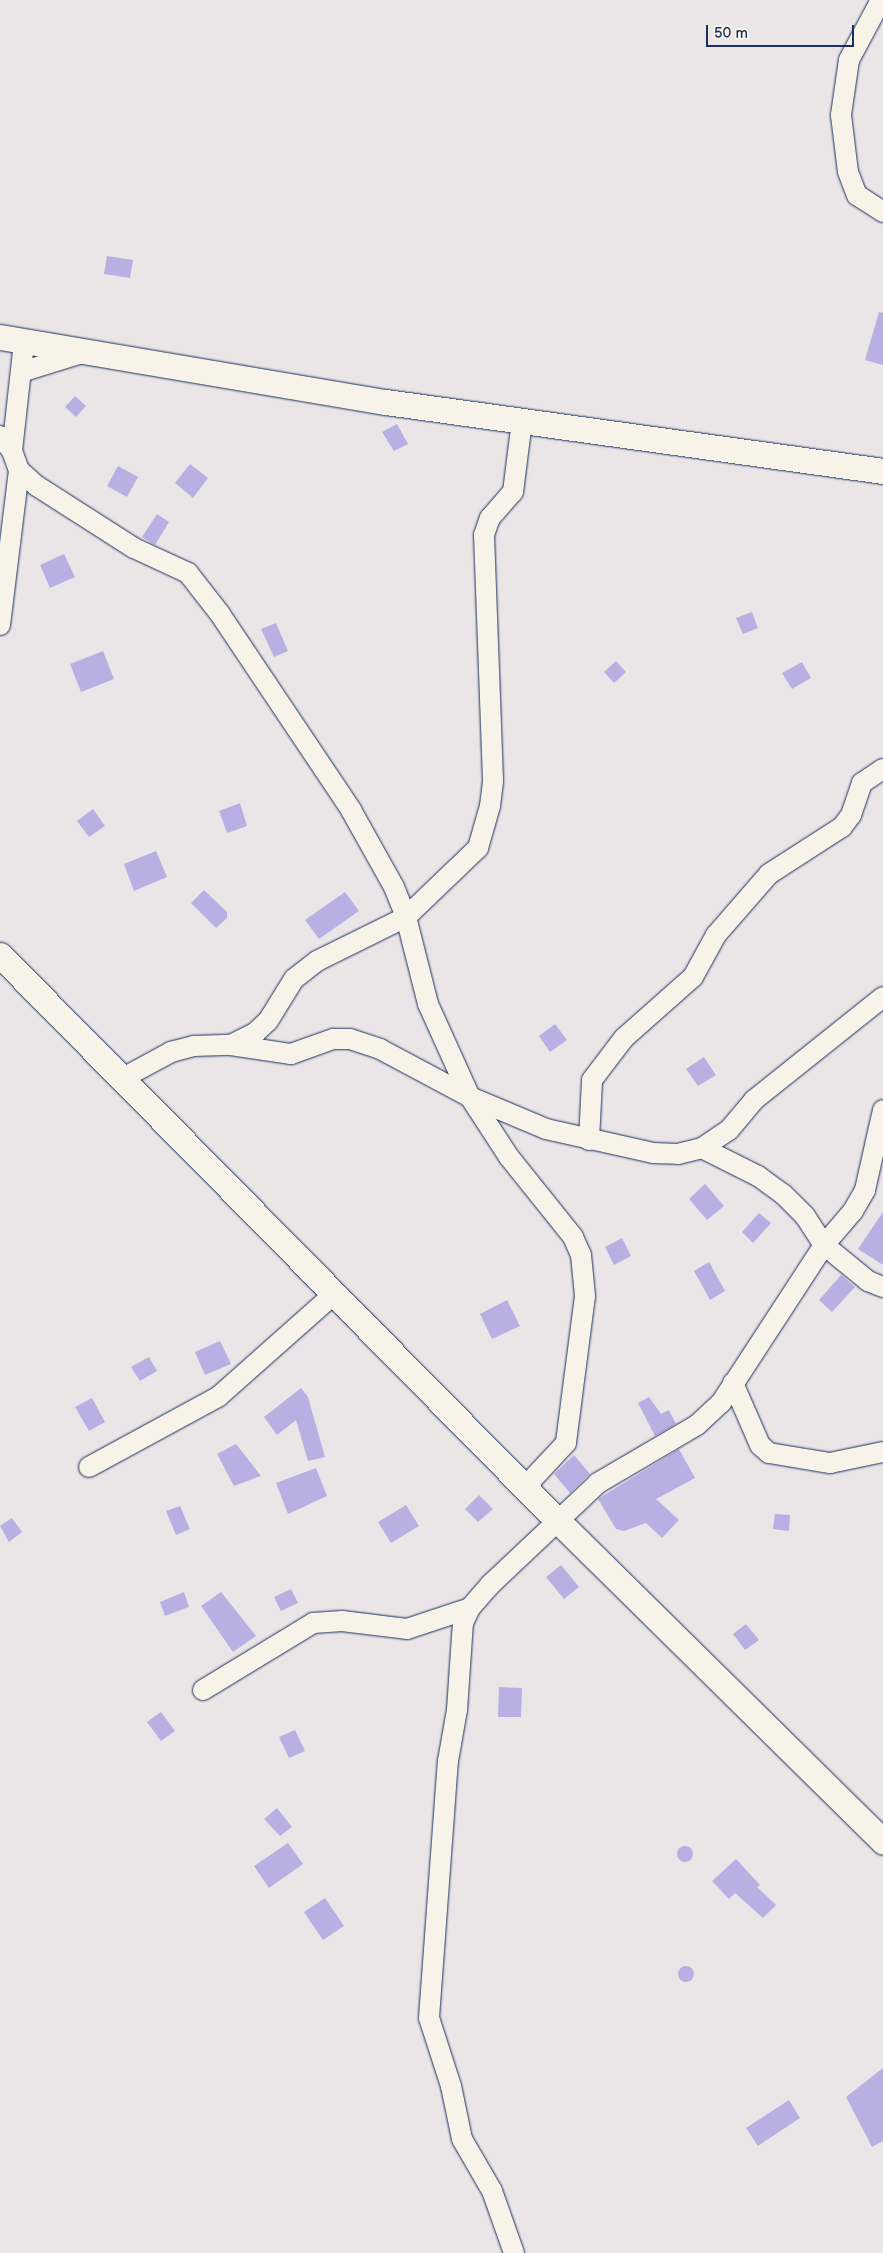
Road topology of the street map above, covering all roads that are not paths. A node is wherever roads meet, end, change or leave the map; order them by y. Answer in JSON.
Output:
{"nodes":[{"id":1,"x":881,"y":0,"type":"edge"},
{"id":2,"x":883,"y":212,"type":"edge"},
{"id":3,"x":0,"y":336,"type":"edge"},
{"id":4,"x":24,"y":342,"type":"junction"},
{"id":5,"x":82,"y":353,"type":"junction"},
{"id":6,"x":21,"y":372,"type":"junction"},
{"id":7,"x":522,"y":421,"type":"junction"},
{"id":8,"x":6,"y":444,"type":"edge"},
{"id":9,"x":19,"y":470,"type":"junction"},
{"id":10,"x":883,"y":471,"type":"edge"},
{"id":11,"x":0,"y":625,"type":"edge"},
{"id":12,"x":883,"y":769,"type":"edge"},
{"id":13,"x":406,"y":917,"type":"junction"},
{"id":14,"x":0,"y":955,"type":"edge"},
{"id":15,"x":883,"y":997,"type":"edge"},
{"id":16,"x":231,"y":1045,"type":"junction"},
{"id":17,"x":124,"y":1078,"type":"junction"},
{"id":18,"x":470,"y":1097,"type":"junction"},
{"id":19,"x":883,"y":1110,"type":"edge"},
{"id":20,"x":589,"y":1140,"type":"junction"},
{"id":21,"x":702,"y":1148,"type":"junction"},
{"id":22,"x":824,"y":1245,"type":"junction"},
{"id":23,"x":883,"y":1288,"type":"edge"},
{"id":24,"x":334,"y":1294,"type":"junction"},
{"id":25,"x":733,"y":1383,"type":"junction"},
{"id":26,"x":883,"y":1452,"type":"edge"},
{"id":27,"x":89,"y":1467,"type":"dead end"},
{"id":28,"x":525,"y":1487,"type":"junction"},
{"id":29,"x":558,"y":1521,"type":"junction"},
{"id":30,"x":470,"y":1608,"type":"junction"},
{"id":31,"x":203,"y":1690,"type":"dead end"},
{"id":32,"x":883,"y":1842,"type":"edge"},
{"id":33,"x":514,"y":2253,"type":"edge"}],
"edges":[{"from":1,"to":2,"type":"street"},
{"from":3,"to":4,"type":"street"},
{"from":4,"to":5,"type":"street"},
{"from":4,"to":6,"type":"street"},
{"from":5,"to":6,"type":"street"},
{"from":5,"to":7,"type":"street"},
{"from":6,"to":8,"type":"street"},
{"from":7,"to":10,"type":"street"},
{"from":7,"to":13,"type":"street"},
{"from":8,"to":9,"type":"street"},
{"from":9,"to":11,"type":"street"},
{"from":9,"to":13,"type":"street"},
{"from":12,"to":20,"type":"street"},
{"from":13,"to":16,"type":"street"},
{"from":13,"to":18,"type":"street"},
{"from":14,"to":17,"type":"street"},
{"from":15,"to":21,"type":"street"},
{"from":16,"to":17,"type":"street"},
{"from":16,"to":18,"type":"street"},
{"from":17,"to":24,"type":"street"},
{"from":18,"to":20,"type":"street"},
{"from":18,"to":28,"type":"street"},
{"from":19,"to":22,"type":"street"},
{"from":20,"to":21,"type":"street"},
{"from":21,"to":22,"type":"street"},
{"from":22,"to":23,"type":"street"},
{"from":22,"to":25,"type":"street"},
{"from":24,"to":27,"type":"street"},
{"from":24,"to":28,"type":"street"},
{"from":25,"to":26,"type":"street"},
{"from":25,"to":29,"type":"street"},
{"from":28,"to":29,"type":"street"},
{"from":29,"to":30,"type":"street"},
{"from":29,"to":32,"type":"street"},
{"from":30,"to":31,"type":"street"},
{"from":30,"to":33,"type":"street"}]}
